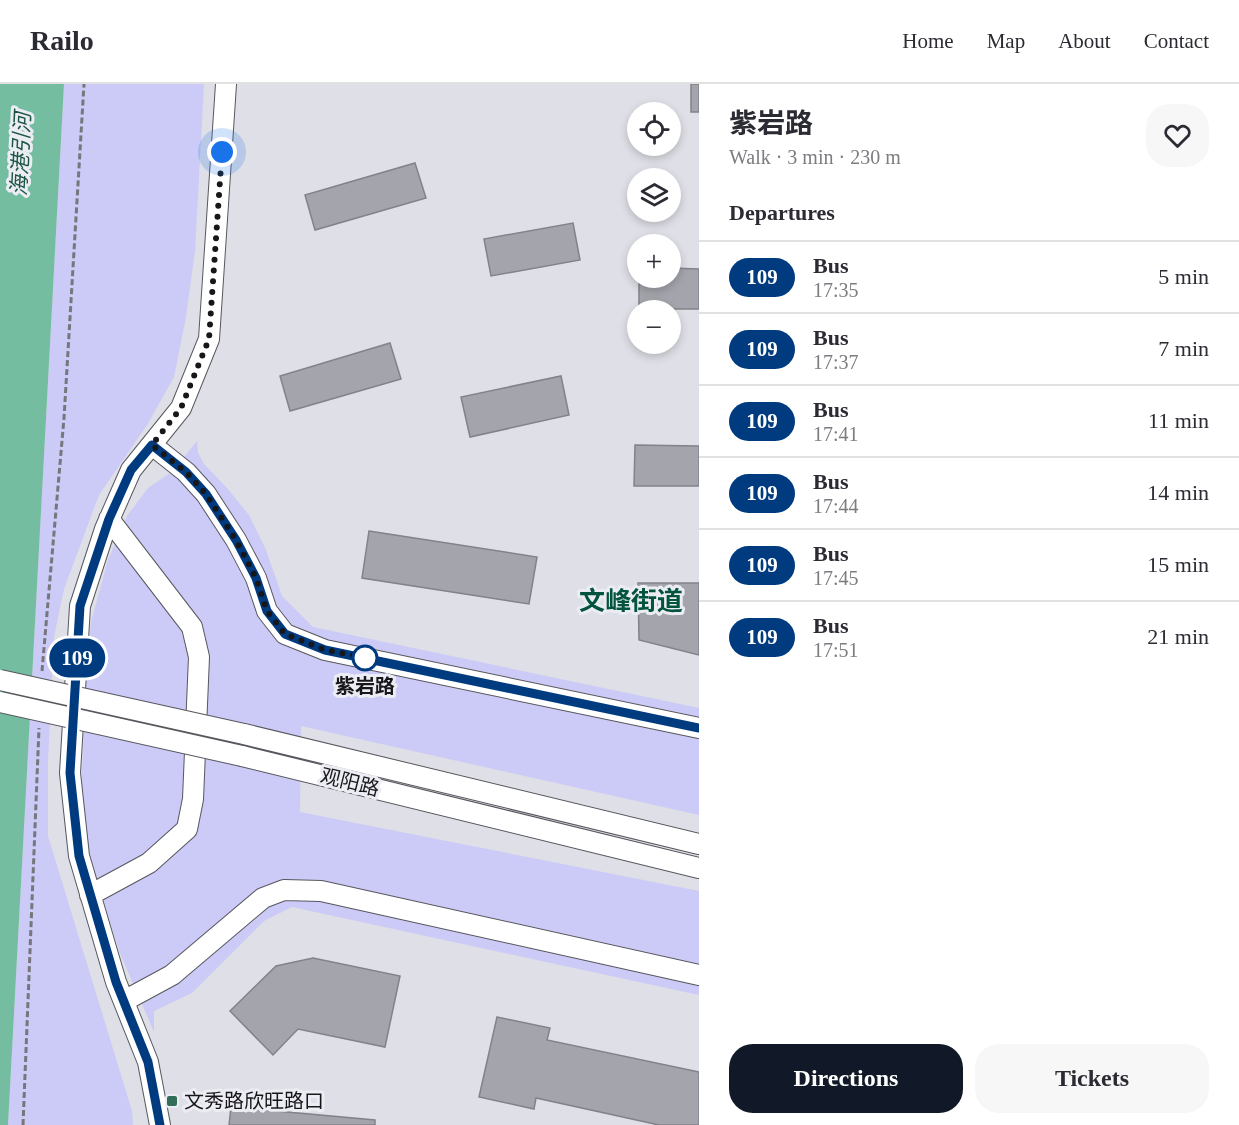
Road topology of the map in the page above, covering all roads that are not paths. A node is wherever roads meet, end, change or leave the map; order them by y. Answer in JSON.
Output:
{"nodes":[{"id":1,"x":226,"y":84,"type":"edge"},
{"id":2,"x":152,"y":445,"type":"junction"},
{"id":3,"x":109,"y":519,"type":"junction"},
{"id":4,"x":0,"y":680,"type":"edge"},
{"id":5,"x":0,"y":702,"type":"edge"},
{"id":6,"x":699,"y":728,"type":"edge"},
{"id":7,"x":699,"y":844,"type":"edge"},
{"id":8,"x":699,"y":868,"type":"edge"},
{"id":9,"x":90,"y":895,"type":"junction"},
{"id":10,"x":699,"y":975,"type":"edge"},
{"id":11,"x":124,"y":1001,"type":"junction"},
{"id":12,"x":160,"y":1125,"type":"edge"}],
"edges":[{"from":1,"to":2,"type":"street"},
{"from":2,"to":3,"type":"street"},
{"from":2,"to":6,"type":"street"},
{"from":3,"to":9,"type":"street"},
{"from":3,"to":9,"type":"street"},
{"from":4,"to":7,"type":"street","name":"观阳路","bridge":true},
{"from":5,"to":8,"type":"street","name":"观阳路","bridge":true},
{"from":9,"to":11,"type":"street"},
{"from":10,"to":11,"type":"street"},
{"from":11,"to":12,"type":"street"}]}
